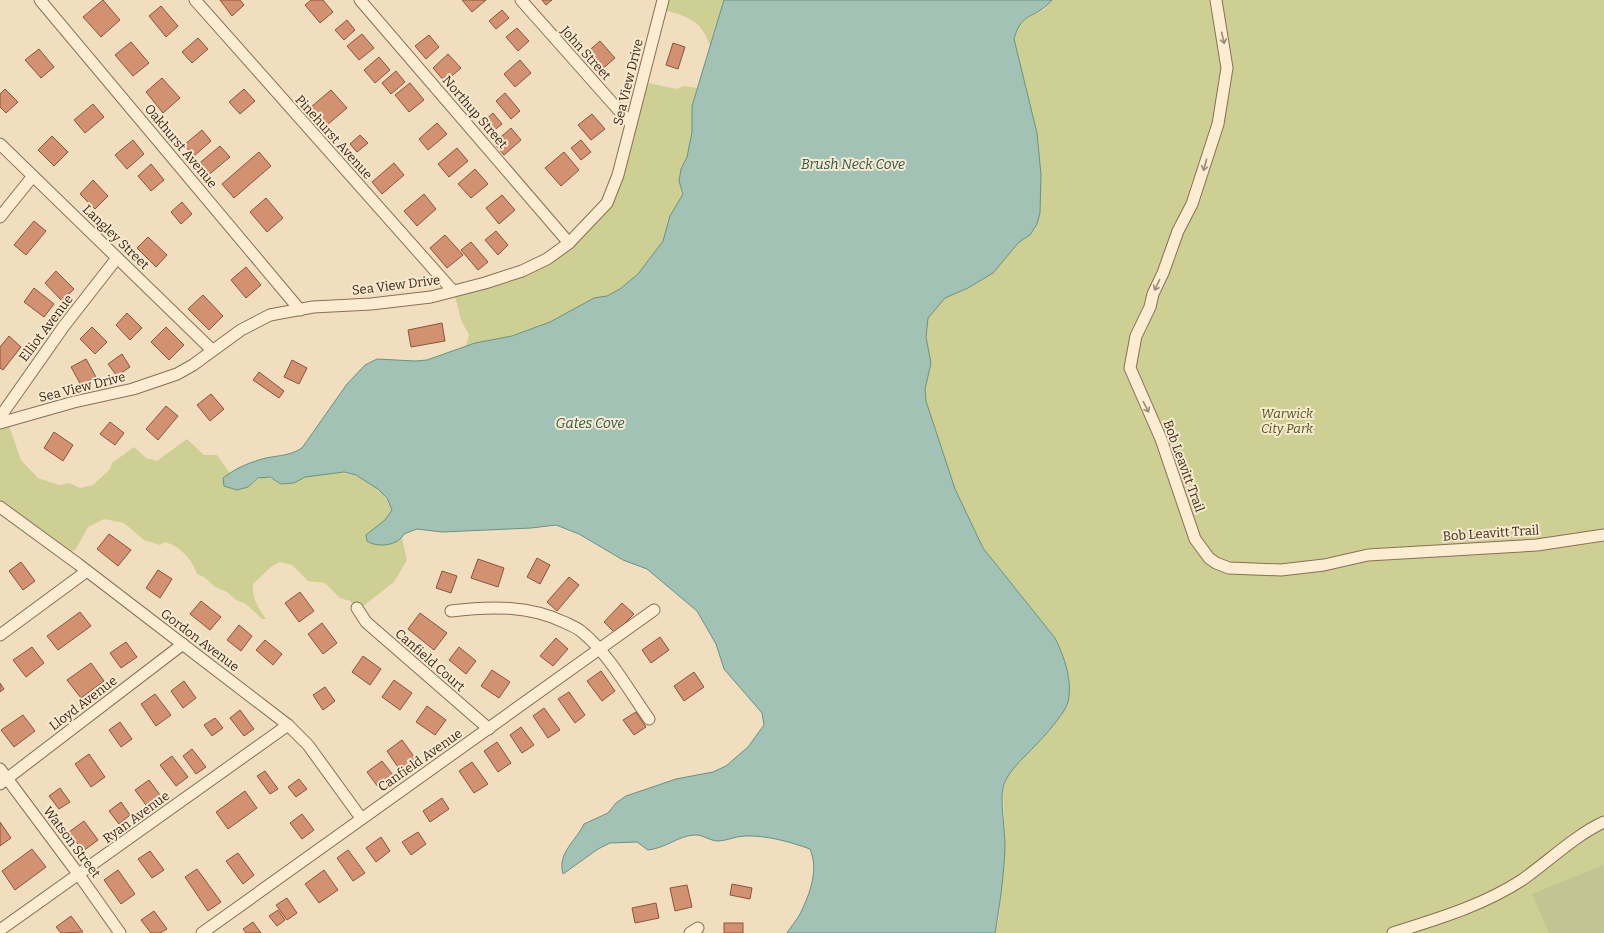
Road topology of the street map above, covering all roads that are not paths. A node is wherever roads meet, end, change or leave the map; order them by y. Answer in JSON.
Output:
{"nodes":[{"id":1,"x":40,"y":0,"type":"edge"},
{"id":2,"x":195,"y":0,"type":"edge"},
{"id":3,"x":360,"y":0,"type":"edge"},
{"id":4,"x":521,"y":0,"type":"edge"},
{"id":5,"x":663,"y":0,"type":"edge"},
{"id":6,"x":1216,"y":0,"type":"edge"},
{"id":7,"x":631,"y":124,"type":"junction"},
{"id":8,"x":0,"y":144,"type":"edge"},
{"id":9,"x":32,"y":176,"type":"junction"},
{"id":10,"x":0,"y":217,"type":"edge"},
{"id":11,"x":569,"y":243,"type":"junction"},
{"id":12,"x":117,"y":258,"type":"junction"},
{"id":13,"x":453,"y":291,"type":"junction"},
{"id":14,"x":300,"y":310,"type":"junction"},
{"id":15,"x":212,"y":350,"type":"junction"},
{"id":16,"x":0,"y":417,"type":"edge"},
{"id":17,"x":0,"y":423,"type":"edge"},
{"id":18,"x":0,"y":507,"type":"edge"},
{"id":19,"x":1604,"y":535,"type":"edge"},
{"id":20,"x":87,"y":571,"type":"junction"},
{"id":21,"x":357,"y":608,"type":"dead end"},
{"id":22,"x":451,"y":610,"type":"dead end"},
{"id":23,"x":654,"y":610,"type":"dead end"},
{"id":24,"x":0,"y":635,"type":"edge"},
{"id":25,"x":183,"y":644,"type":"junction"},
{"id":26,"x":599,"y":649,"type":"junction"},
{"id":27,"x":649,"y":719,"type":"dead end"},
{"id":28,"x":288,"y":725,"type":"junction"},
{"id":29,"x":489,"y":729,"type":"junction"},
{"id":30,"x":0,"y":769,"type":"edge"},
{"id":31,"x":4,"y":782,"type":"edge"},
{"id":32,"x":361,"y":818,"type":"junction"},
{"id":33,"x":1604,"y":822,"type":"edge"},
{"id":34,"x":79,"y":875,"type":"junction"},
{"id":35,"x":0,"y":930,"type":"edge"},
{"id":36,"x":120,"y":933,"type":"edge"},
{"id":37,"x":202,"y":933,"type":"edge"},
{"id":38,"x":1393,"y":933,"type":"edge"}],
"edges":[{"from":1,"to":14,"type":"street","name":"Oakhurst Avenue"},
{"from":2,"to":13,"type":"street","name":"Pinehurst Avenue"},
{"from":3,"to":11,"type":"street","name":"Northup Street"},
{"from":4,"to":7,"type":"street","name":"John Street"},
{"from":5,"to":7,"type":"street","name":"Sea View Drive"},
{"from":6,"to":19,"type":"street","name":"Bob Leavitt Trail","one_way":true},
{"from":7,"to":11,"type":"street","name":"Sea View Drive"},
{"from":8,"to":9,"type":"street","name":"Langley Street"},
{"from":9,"to":10,"type":"street"},
{"from":9,"to":12,"type":"street","name":"Langley Street"},
{"from":11,"to":13,"type":"street","name":"Sea View Drive"},
{"from":12,"to":15,"type":"street","name":"Langley Street"},
{"from":12,"to":16,"type":"street","name":"Elliot Avenue"},
{"from":13,"to":14,"type":"street","name":"Sea View Drive"},
{"from":14,"to":15,"type":"street","name":"Sea View Drive"},
{"from":15,"to":17,"type":"street","name":"Sea View Drive"},
{"from":18,"to":20,"type":"street","name":"Gordon Avenue"},
{"from":20,"to":24,"type":"street"},
{"from":20,"to":25,"type":"street","name":"Gordon Avenue"},
{"from":21,"to":29,"type":"street","name":"Canfield Court"},
{"from":22,"to":26,"type":"street"},
{"from":23,"to":26,"type":"street","name":"Canfield Avenue"},
{"from":25,"to":28,"type":"street","name":"Gordon Avenue"},
{"from":25,"to":31,"type":"street","name":"Lloyd Avenue"},
{"from":26,"to":27,"type":"street"},
{"from":26,"to":29,"type":"street","name":"Canfield Avenue"},
{"from":28,"to":32,"type":"street","name":"Gordon Avenue"},
{"from":28,"to":34,"type":"street","name":"Ryan Avenue"},
{"from":29,"to":32,"type":"street","name":"Canfield Avenue"},
{"from":30,"to":31,"type":"street","name":"Watson Street"},
{"from":31,"to":34,"type":"street","name":"Watson Street"},
{"from":32,"to":37,"type":"street","name":"Canfield Avenue"},
{"from":33,"to":38,"type":"street"},
{"from":34,"to":35,"type":"street","name":"Ryan Avenue"},
{"from":34,"to":36,"type":"street","name":"Watson Street"}]}
